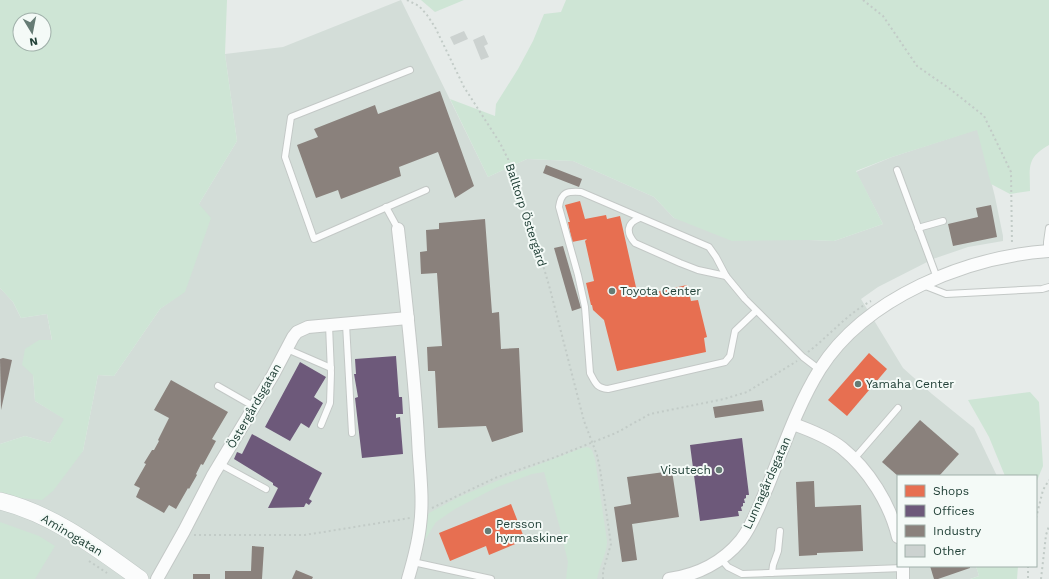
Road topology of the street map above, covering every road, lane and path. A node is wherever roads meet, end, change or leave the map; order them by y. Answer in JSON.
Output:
{"nodes":[{"id":1,"x":407,"y":0,"type":"edge"},
{"id":2,"x":863,"y":0,"type":"edge"},
{"id":3,"x":410,"y":70,"type":"dead end"},
{"id":4,"x":897,"y":170,"type":"dead end"},
{"id":5,"x":426,"y":190,"type":"dead end"},
{"id":6,"x":386,"y":206,"type":"junction"},
{"id":7,"x":640,"y":218,"type":"junction"},
{"id":8,"x":943,"y":221,"type":"dead end"},
{"id":9,"x":918,"y":228,"type":"junction"},
{"id":10,"x":1049,"y":228,"type":"edge"},
{"id":11,"x":398,"y":229,"type":"joint"},
{"id":12,"x":1018,"y":245,"type":"dead end"},
{"id":13,"x":1012,"y":246,"type":"junction"},
{"id":14,"x":1008,"y":247,"type":"dead end"},
{"id":15,"x":1048,"y":251,"type":"edge"},
{"id":16,"x":726,"y":276,"type":"junction"},
{"id":17,"x":938,"y":278,"type":"junction"},
{"id":18,"x":923,"y":285,"type":"junction"},
{"id":19,"x":1049,"y":287,"type":"edge"},
{"id":20,"x":876,"y":298,"type":"dead end"},
{"id":21,"x":756,"y":311,"type":"junction"},
{"id":22,"x":408,"y":318,"type":"junction"},
{"id":23,"x":346,"y":324,"type":"junction"},
{"id":24,"x":329,"y":325,"type":"junction"},
{"id":25,"x":287,"y":349,"type":"junction"},
{"id":26,"x":803,"y":357,"type":"junction"},
{"id":27,"x":331,"y":368,"type":"junction"},
{"id":28,"x":820,"y":370,"type":"junction"},
{"id":29,"x":218,"y":386,"type":"dead end"},
{"id":30,"x":253,"y":406,"type":"junction"},
{"id":31,"x":898,"y":408,"type":"dead end"},
{"id":32,"x":793,"y":424,"type":"junction"},
{"id":33,"x":321,"y":425,"type":"dead end"},
{"id":34,"x":352,"y":433,"type":"dead end"},
{"id":35,"x":592,"y":442,"type":"junction"},
{"id":36,"x":854,"y":459,"type":"junction"},
{"id":37,"x":220,"y":464,"type":"junction"},
{"id":38,"x":1049,"y":480,"type":"edge"},
{"id":39,"x":266,"y":489,"type":"dead end"},
{"id":40,"x":0,"y":501,"type":"edge"},
{"id":41,"x":421,"y":513,"type":"junction"},
{"id":42,"x":1037,"y":514,"type":"edge"},
{"id":43,"x":895,"y":519,"type":"edge"},
{"id":44,"x":1049,"y":526,"type":"edge"},
{"id":45,"x":184,"y":531,"type":"junction"},
{"id":46,"x":780,"y":531,"type":"dead end"},
{"id":47,"x":897,"y":531,"type":"edge"},
{"id":48,"x":85,"y":558,"type":"dead end"},
{"id":49,"x":721,"y":559,"type":"junction"},
{"id":50,"x":414,"y":562,"type":"junction"},
{"id":51,"x":1028,"y":567,"type":"edge"},
{"id":52,"x":903,"y":571,"type":"edge"},
{"id":53,"x":772,"y":573,"type":"junction"},
{"id":54,"x":109,"y":574,"type":"dead end"},
{"id":55,"x":691,"y":577,"type":"edge"},
{"id":56,"x":140,"y":579,"type":"edge"},
{"id":57,"x":157,"y":579,"type":"edge"},
{"id":58,"x":408,"y":579,"type":"edge"},
{"id":59,"x":492,"y":579,"type":"edge"},
{"id":60,"x":603,"y":579,"type":"edge"},
{"id":61,"x":669,"y":579,"type":"edge"},
{"id":62,"x":1028,"y":579,"type":"edge"},
{"id":63,"x":1041,"y":579,"type":"edge"}],
"edges":[{"from":1,"to":35,"type":"path","name":"Balltorp Östergård"},
{"from":2,"to":13,"type":"path"},
{"from":3,"to":6,"type":"lane"},
{"from":4,"to":9,"type":"lane"},
{"from":5,"to":6,"type":"lane"},
{"from":6,"to":11,"type":"lane"},
{"from":7,"to":16,"type":"lane"},
{"from":7,"to":16,"type":"lane"},
{"from":7,"to":21,"type":"lane"},
{"from":8,"to":9,"type":"lane"},
{"from":9,"to":17,"type":"lane"},
{"from":10,"to":15,"type":"lane"},
{"from":11,"to":22,"type":"street"},
{"from":12,"to":13,"type":"path"},
{"from":13,"to":14,"type":"path"},
{"from":15,"to":17,"type":"street","name":"Lunnagårdsgatan"},
{"from":16,"to":21,"type":"lane"},
{"from":17,"to":18,"type":"street","name":"Lunnagårdsgatan"},
{"from":18,"to":19,"type":"lane"},
{"from":18,"to":28,"type":"street","name":"Lunnagårdsgatan"},
{"from":20,"to":26,"type":"path"},
{"from":21,"to":26,"type":"lane"},
{"from":22,"to":23,"type":"street","name":"Östergårdsgatan"},
{"from":22,"to":41,"type":"street"},
{"from":23,"to":24,"type":"street","name":"Östergårdsgatan"},
{"from":23,"to":34,"type":"lane"},
{"from":24,"to":25,"type":"street","name":"Östergårdsgatan"},
{"from":24,"to":27,"type":"lane"},
{"from":25,"to":27,"type":"lane"},
{"from":25,"to":30,"type":"street","name":"Östergårdsgatan"},
{"from":26,"to":28,"type":"lane"},
{"from":26,"to":35,"type":"path"},
{"from":27,"to":33,"type":"lane"},
{"from":28,"to":32,"type":"street","name":"Lunnagårdsgatan"},
{"from":29,"to":30,"type":"lane"},
{"from":30,"to":37,"type":"street","name":"Östergårdsgatan"},
{"from":31,"to":36,"type":"lane"},
{"from":32,"to":36,"type":"street"},
{"from":32,"to":49,"type":"street","name":"Lunnagårdsgatan"},
{"from":35,"to":41,"type":"path"},
{"from":35,"to":60,"type":"path","name":"Balltorp Östergård"},
{"from":36,"to":43,"type":"street"},
{"from":37,"to":39,"type":"lane"},
{"from":37,"to":45,"type":"street","name":"Östergårdsgatan"},
{"from":38,"to":42,"type":"path"},
{"from":40,"to":56,"type":"street","name":"Aminogatan"},
{"from":41,"to":45,"type":"path"},
{"from":41,"to":50,"type":"street"},
{"from":43,"to":47,"type":"street"},
{"from":44,"to":63,"type":"path"},
{"from":45,"to":57,"type":"street","name":"Östergårdsgatan"},
{"from":46,"to":53,"type":"lane"},
{"from":48,"to":54,"type":"path"},
{"from":49,"to":53,"type":"lane"},
{"from":49,"to":55,"type":"street","name":"Lunnagårdsgatan"},
{"from":50,"to":58,"type":"street"},
{"from":50,"to":59,"type":"lane"},
{"from":51,"to":62,"type":"path"},
{"from":52,"to":53,"type":"lane"},
{"from":55,"to":61,"type":"street","name":"Lunnagårdsgatan"}]}
